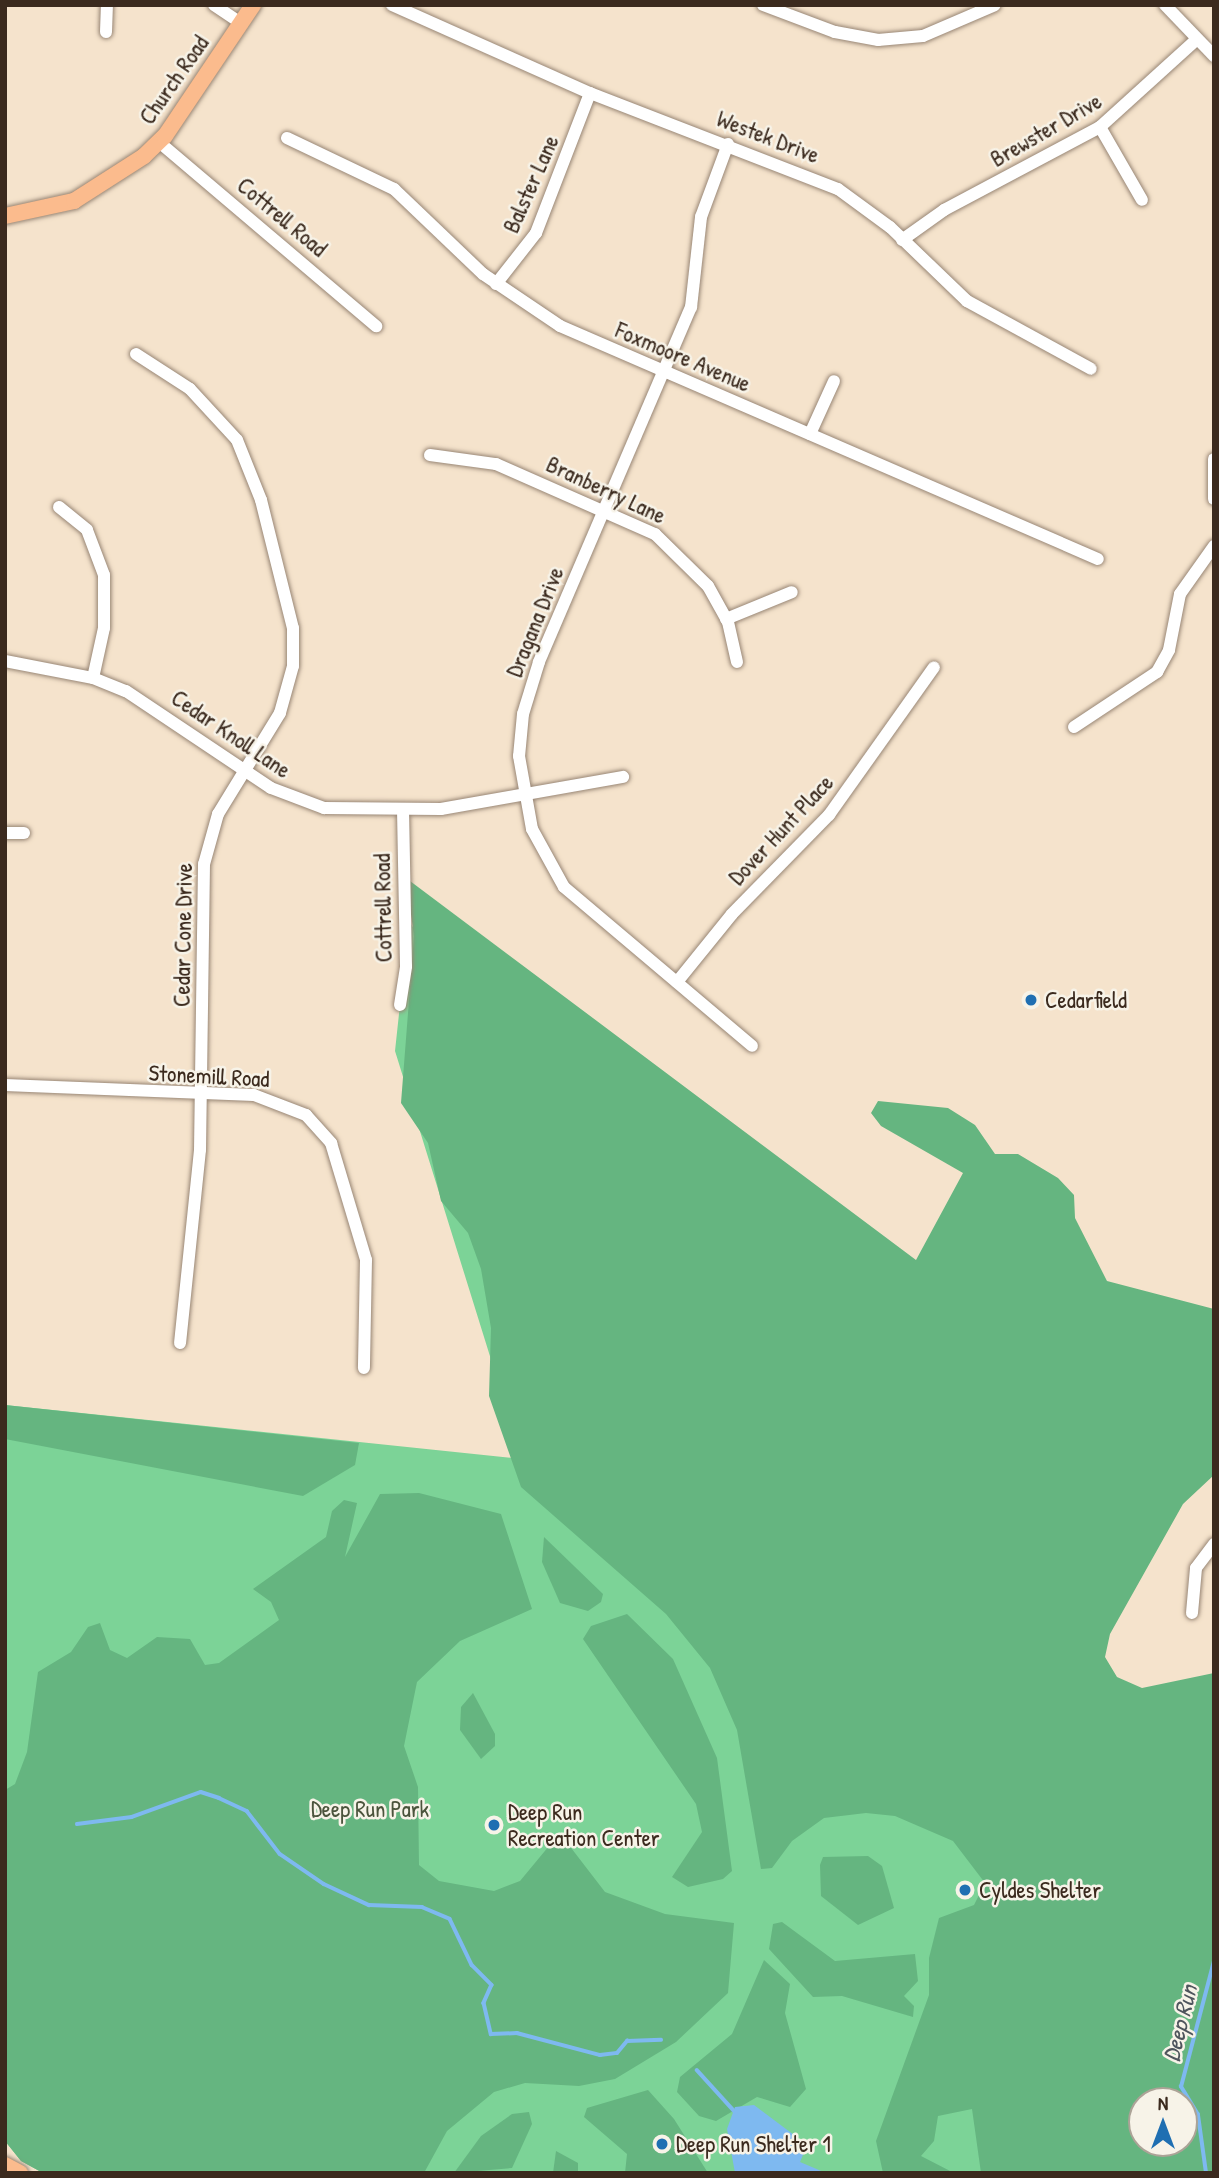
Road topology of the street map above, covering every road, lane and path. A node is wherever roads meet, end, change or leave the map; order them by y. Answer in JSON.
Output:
{"nodes":[{"id":1,"x":107,"y":5,"type":"edge"},
{"id":2,"x":214,"y":5,"type":"edge"},
{"id":3,"x":253,"y":5,"type":"edge"},
{"id":4,"x":392,"y":5,"type":"edge"},
{"id":5,"x":763,"y":5,"type":"edge"},
{"id":6,"x":1165,"y":5,"type":"edge"},
{"id":7,"x":990,"y":6,"type":"edge"},
{"id":8,"x":241,"y":23,"type":"junction"},
{"id":9,"x":106,"y":32,"type":"dead end"},
{"id":10,"x":1197,"y":39,"type":"junction"},
{"id":11,"x":1214,"y":56,"type":"edge"},
{"id":12,"x":590,"y":93,"type":"junction"},
{"id":13,"x":1100,"y":128,"type":"junction"},
{"id":14,"x":287,"y":138,"type":"dead end"},
{"id":15,"x":159,"y":142,"type":"junction"},
{"id":16,"x":727,"y":144,"type":"junction"},
{"id":17,"x":1142,"y":201,"type":"dead end"},
{"id":18,"x":5,"y":216,"type":"edge"},
{"id":19,"x":902,"y":240,"type":"junction"},
{"id":20,"x":496,"y":284,"type":"junction"},
{"id":21,"x":376,"y":326,"type":"dead end"},
{"id":22,"x":136,"y":354,"type":"dead end"},
{"id":23,"x":1091,"y":369,"type":"dead end"},
{"id":24,"x":663,"y":372,"type":"junction"},
{"id":25,"x":834,"y":381,"type":"dead end"},
{"id":26,"x":810,"y":434,"type":"junction"},
{"id":27,"x":430,"y":455,"type":"dead end"},
{"id":28,"x":1214,"y":460,"type":"edge"},
{"id":29,"x":1214,"y":499,"type":"edge"},
{"id":30,"x":59,"y":507,"type":"dead end"},
{"id":31,"x":605,"y":510,"type":"junction"},
{"id":32,"x":1214,"y":546,"type":"edge"},
{"id":33,"x":1098,"y":559,"type":"dead end"},
{"id":34,"x":792,"y":592,"type":"dead end"},
{"id":35,"x":726,"y":619,"type":"junction"},
{"id":36,"x":5,"y":661,"type":"edge"},
{"id":37,"x":737,"y":662,"type":"dead end"},
{"id":38,"x":934,"y":667,"type":"dead end"},
{"id":39,"x":93,"y":678,"type":"junction"},
{"id":40,"x":1074,"y":727,"type":"dead end"},
{"id":41,"x":246,"y":770,"type":"junction"},
{"id":42,"x":623,"y":777,"type":"dead end"},
{"id":43,"x":524,"y":796,"type":"junction"},
{"id":44,"x":403,"y":809,"type":"junction"},
{"id":45,"x":5,"y":833,"type":"edge"},
{"id":46,"x":24,"y":833,"type":"dead end"},
{"id":47,"x":677,"y":982,"type":"junction"},
{"id":48,"x":400,"y":1005,"type":"dead end"},
{"id":49,"x":752,"y":1046,"type":"dead end"},
{"id":50,"x":5,"y":1085,"type":"edge"},
{"id":51,"x":201,"y":1094,"type":"junction"},
{"id":52,"x":180,"y":1343,"type":"dead end"},
{"id":53,"x":364,"y":1368,"type":"dead end"},
{"id":54,"x":1214,"y":1544,"type":"edge"},
{"id":55,"x":1192,"y":1613,"type":"dead end"},
{"id":56,"x":5,"y":2165,"type":"edge"},
{"id":57,"x":20,"y":2173,"type":"edge"}],
"edges":[{"from":1,"to":9,"type":"street"},
{"from":2,"to":8,"type":"street"},
{"from":3,"to":8,"type":"main road","name":"Church Road"},
{"from":4,"to":12,"type":"street","name":"Westek Drive"},
{"from":5,"to":7,"type":"street"},
{"from":6,"to":10,"type":"street"},
{"from":8,"to":15,"type":"main road","name":"Church Road"},
{"from":10,"to":11,"type":"street"},
{"from":10,"to":13,"type":"street","name":"Brewster Drive"},
{"from":12,"to":16,"type":"street","name":"Westek Drive"},
{"from":12,"to":20,"type":"street","name":"Balster Lane"},
{"from":13,"to":17,"type":"street"},
{"from":13,"to":19,"type":"street","name":"Brewster Drive"},
{"from":14,"to":20,"type":"street","name":"Foxmoore Avenue"},
{"from":15,"to":18,"type":"main road","name":"Church Road"},
{"from":15,"to":21,"type":"street","name":"Cottrell Road"},
{"from":16,"to":19,"type":"street","name":"Westek Drive"},
{"from":16,"to":24,"type":"street","name":"Dragana Drive"},
{"from":19,"to":23,"type":"street","name":"Westek Drive"},
{"from":20,"to":24,"type":"street","name":"Foxmoore Avenue"},
{"from":22,"to":41,"type":"street","name":"Cedar Cone Drive"},
{"from":24,"to":26,"type":"street","name":"Foxmoore Avenue"},
{"from":24,"to":31,"type":"street","name":"Dragana Drive"},
{"from":25,"to":26,"type":"street"},
{"from":26,"to":33,"type":"street","name":"Foxmoore Avenue"},
{"from":27,"to":31,"type":"street","name":"Branberry Lane"},
{"from":28,"to":29,"type":"street"},
{"from":30,"to":39,"type":"street"},
{"from":31,"to":35,"type":"street","name":"Branberry Lane"},
{"from":31,"to":43,"type":"street","name":"Dragana Drive"},
{"from":32,"to":40,"type":"street"},
{"from":34,"to":35,"type":"street"},
{"from":35,"to":37,"type":"street","name":"Branberry Lane"},
{"from":36,"to":39,"type":"street","name":"Cedar Knoll Lane"},
{"from":38,"to":47,"type":"street","name":"Dover Hunt Place"},
{"from":39,"to":41,"type":"street","name":"Cedar Knoll Lane"},
{"from":41,"to":44,"type":"street","name":"Cedar Knoll Lane"},
{"from":41,"to":51,"type":"street","name":"Cedar Cone Drive"},
{"from":42,"to":43,"type":"street","name":"Cedar Knoll Lane"},
{"from":43,"to":44,"type":"street","name":"Cedar Knoll Lane"},
{"from":43,"to":47,"type":"street","name":"Dragana Drive"},
{"from":44,"to":48,"type":"street","name":"Cottrell Road"},
{"from":45,"to":46,"type":"street"},
{"from":47,"to":49,"type":"street","name":"Dragana Drive"},
{"from":50,"to":51,"type":"street","name":"Stonemill Road"},
{"from":51,"to":52,"type":"street","name":"Cedar Cone Drive"},
{"from":51,"to":53,"type":"street","name":"Stonemill Road"},
{"from":54,"to":55,"type":"street"},
{"from":56,"to":57,"type":"main road"}]}
